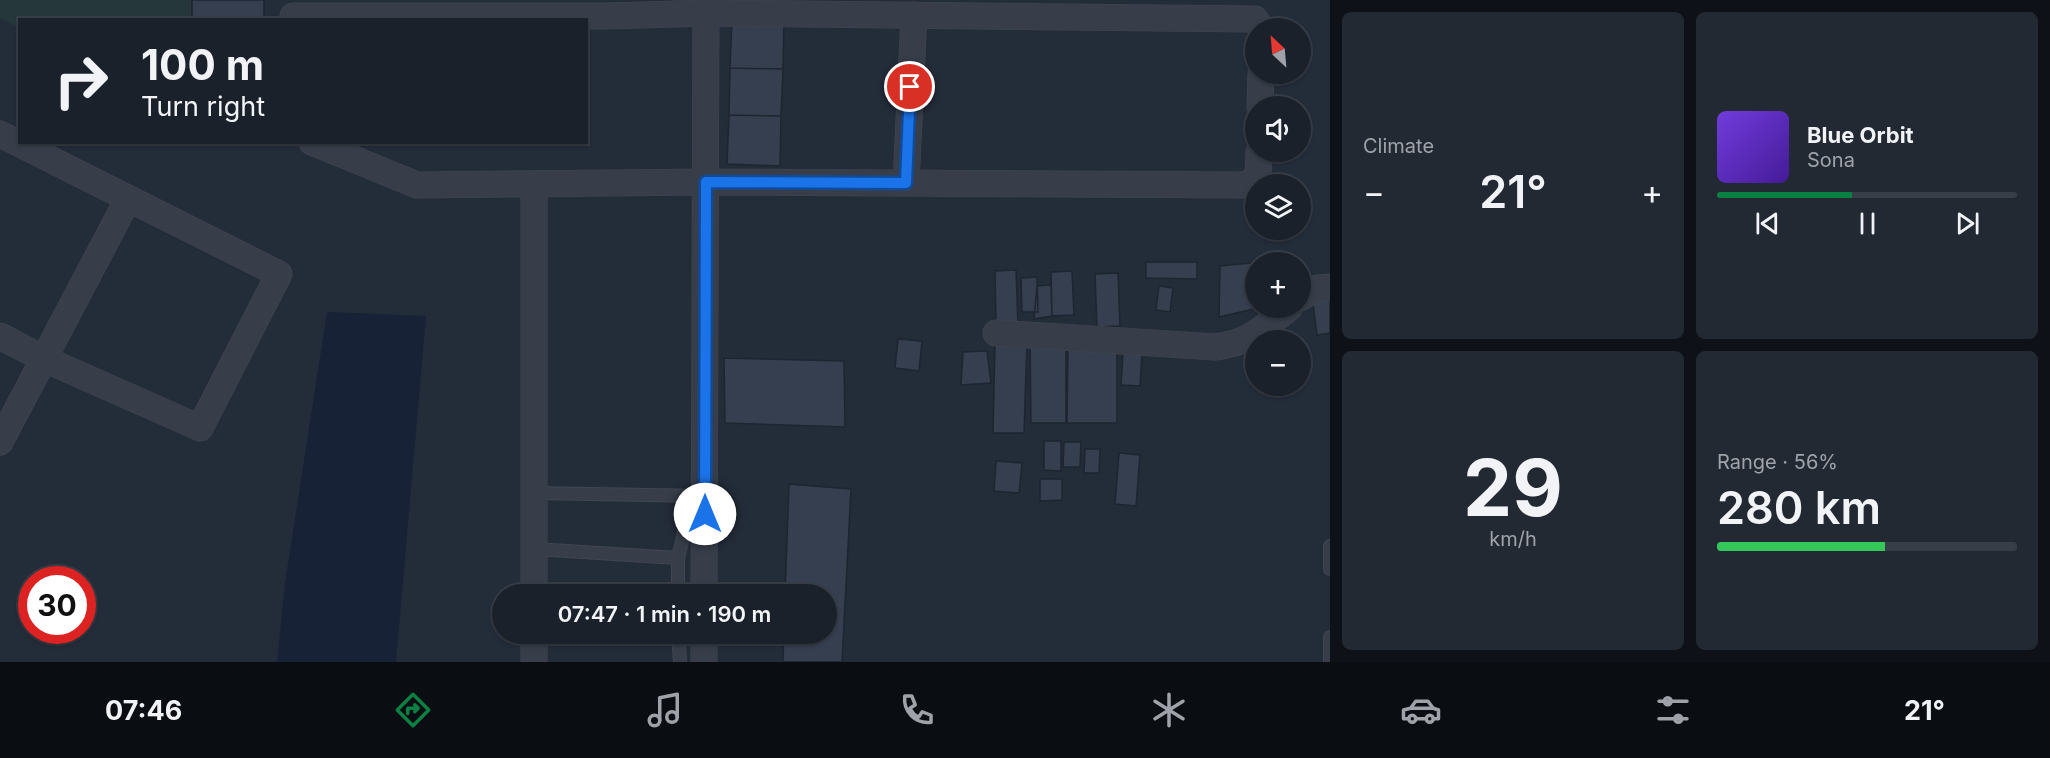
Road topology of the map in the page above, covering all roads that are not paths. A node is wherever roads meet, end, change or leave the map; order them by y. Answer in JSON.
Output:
{"nodes":[{"id":1,"x":706,"y":7,"type":"edge"},
{"id":2,"x":294,"y":12,"type":"edge"},
{"id":3,"x":914,"y":15,"type":"junction"},
{"id":4,"x":1245,"y":19,"type":"edge"},
{"id":5,"x":0,"y":134,"type":"edge"},
{"id":6,"x":18,"y":143,"type":"edge"},
{"id":7,"x":20,"y":144,"type":"edge"},
{"id":8,"x":317,"y":144,"type":"edge"},
{"id":9,"x":1259,"y":162,"type":"edge"},
{"id":10,"x":706,"y":182,"type":"junction"},
{"id":11,"x":906,"y":183,"type":"junction"},
{"id":12,"x":534,"y":184,"type":"junction"},
{"id":13,"x":128,"y":199,"type":"junction"},
{"id":14,"x":1330,"y":287,"type":"edge"},
{"id":15,"x":1311,"y":292,"type":"edge"},
{"id":16,"x":1276,"y":318,"type":"edge"},
{"id":17,"x":996,"y":333,"type":"dead end"},
{"id":18,"x":0,"y":336,"type":"edge"},
{"id":19,"x":42,"y":358,"type":"junction"},
{"id":20,"x":0,"y":442,"type":"edge"},
{"id":21,"x":534,"y":493,"type":"junction"},
{"id":22,"x":699,"y":496,"type":"junction"},
{"id":23,"x":1330,"y":546,"type":"edge"},
{"id":24,"x":535,"y":549,"type":"junction"},
{"id":25,"x":678,"y":558,"type":"junction"},
{"id":26,"x":1330,"y":569,"type":"edge"},
{"id":27,"x":534,"y":584,"type":"edge"},
{"id":28,"x":678,"y":584,"type":"edge"},
{"id":29,"x":704,"y":584,"type":"edge"},
{"id":30,"x":1330,"y":637,"type":"edge"},
{"id":31,"x":534,"y":644,"type":"edge"},
{"id":32,"x":679,"y":644,"type":"edge"},
{"id":33,"x":704,"y":644,"type":"edge"},
{"id":34,"x":534,"y":662,"type":"edge"},
{"id":35,"x":680,"y":662,"type":"edge"},
{"id":36,"x":704,"y":662,"type":"edge"},
{"id":37,"x":1330,"y":662,"type":"edge"}],
"edges":[{"from":1,"to":2,"type":"street"},
{"from":1,"to":3,"type":"street"},
{"from":1,"to":10,"type":"street"},
{"from":3,"to":4,"type":"street"},
{"from":3,"to":11,"type":"street"},
{"from":5,"to":6,"type":"street"},
{"from":7,"to":13,"type":"street"},
{"from":8,"to":12,"type":"street"},
{"from":9,"to":11,"type":"street"},
{"from":10,"to":11,"type":"street"},
{"from":10,"to":12,"type":"street"},
{"from":10,"to":22,"type":"street"},
{"from":12,"to":21,"type":"street"},
{"from":13,"to":19,"type":"street"},
{"from":13,"to":19,"type":"street"},
{"from":14,"to":15,"type":"street"},
{"from":16,"to":17,"type":"street"},
{"from":18,"to":19,"type":"street"},
{"from":19,"to":20,"type":"street"},
{"from":21,"to":22,"type":"lane"},
{"from":21,"to":24,"type":"street"},
{"from":22,"to":25,"type":"lane"},
{"from":22,"to":29,"type":"street"},
{"from":23,"to":26,"type":"lane"},
{"from":24,"to":25,"type":"lane"},
{"from":24,"to":27,"type":"street"},
{"from":25,"to":28,"type":"lane"},
{"from":30,"to":37,"type":"lane"},
{"from":31,"to":34,"type":"street"},
{"from":32,"to":35,"type":"lane"},
{"from":33,"to":36,"type":"street"}]}
